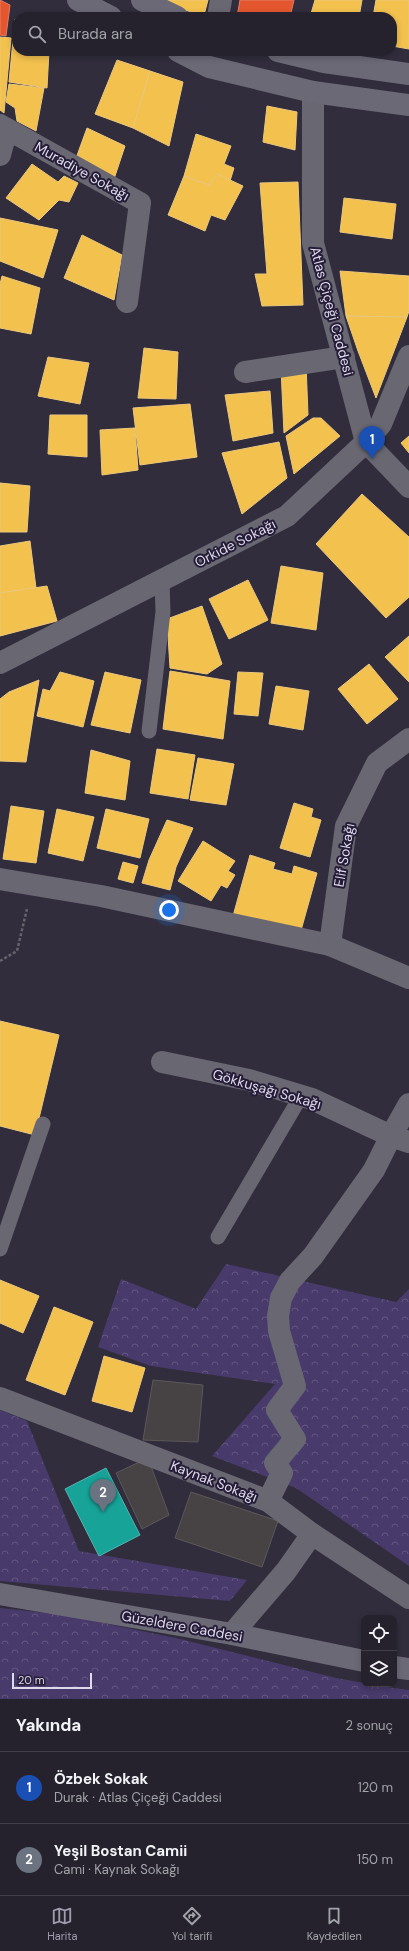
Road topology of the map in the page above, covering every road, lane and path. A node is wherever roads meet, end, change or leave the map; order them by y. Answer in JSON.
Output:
{"nodes":[{"id":1,"x":78,"y":0,"type":"edge"},
{"id":2,"x":142,"y":0,"type":"edge"},
{"id":3,"x":221,"y":0,"type":"edge"},
{"id":4,"x":101,"y":12,"type":"edge"},
{"id":5,"x":167,"y":12,"type":"edge"},
{"id":6,"x":219,"y":12,"type":"edge"},
{"id":7,"x":198,"y":56,"type":"edge"},
{"id":8,"x":299,"y":56,"type":"edge"},
{"id":9,"x":210,"y":59,"type":"edge"},
{"id":10,"x":324,"y":62,"type":"junction"},
{"id":11,"x":409,"y":74,"type":"edge"},
{"id":12,"x":313,"y":92,"type":"junction"},
{"id":13,"x":409,"y":105,"type":"edge"},
{"id":14,"x":4,"y":127,"type":"edge"},
{"id":15,"x":0,"y":155,"type":"edge"},
{"id":16,"x":127,"y":302,"type":"dead end"},
{"id":17,"x":409,"y":356,"type":"edge"},
{"id":18,"x":344,"y":357,"type":"junction"},
{"id":19,"x":245,"y":372,"type":"dead end"},
{"id":20,"x":366,"y":442,"type":"junction"},
{"id":21,"x":409,"y":487,"type":"edge"},
{"id":22,"x":162,"y":581,"type":"junction"},
{"id":23,"x":0,"y":662,"type":"edge"},
{"id":24,"x":149,"y":731,"type":"dead end"},
{"id":25,"x":409,"y":739,"type":"edge"},
{"id":26,"x":0,"y":879,"type":"edge"},
{"id":27,"x":33,"y":885,"type":"junction"},
{"id":28,"x":330,"y":945,"type":"junction"},
{"id":29,"x":0,"y":961,"type":"edge"},
{"id":30,"x":409,"y":978,"type":"edge"},
{"id":31,"x":162,"y":1062,"type":"dead end"},
{"id":32,"x":301,"y":1096,"type":"junction"},
{"id":33,"x":409,"y":1104,"type":"edge"},
{"id":34,"x":43,"y":1124,"type":"dead end"},
{"id":35,"x":400,"y":1139,"type":"edge"},
{"id":36,"x":218,"y":1237,"type":"dead end"},
{"id":37,"x":0,"y":1249,"type":"edge"},
{"id":38,"x":0,"y":1398,"type":"edge"},
{"id":39,"x":268,"y":1501,"type":"junction"},
{"id":40,"x":312,"y":1534,"type":"junction"},
{"id":41,"x":0,"y":1594,"type":"edge"},
{"id":42,"x":409,"y":1598,"type":"edge"},
{"id":43,"x":232,"y":1634,"type":"junction"},
{"id":44,"x":361,"y":1660,"type":"edge"},
{"id":45,"x":397,"y":1667,"type":"edge"},
{"id":46,"x":409,"y":1670,"type":"edge"}],
"edges":[{"from":1,"to":4,"type":"main road"},
{"from":2,"to":5,"type":"main road"},
{"from":3,"to":6,"type":"street"},
{"from":7,"to":9,"type":"main road"},
{"from":8,"to":10,"type":"main road"},
{"from":9,"to":12,"type":"main road"},
{"from":10,"to":11,"type":"main road"},
{"from":10,"to":12,"type":"main road"},
{"from":12,"to":13,"type":"main road"},
{"from":12,"to":18,"type":"street","name":"Atlas Çiçeği Caddesi"},
{"from":14,"to":15,"type":"street"},
{"from":14,"to":16,"type":"street","name":"Muradiye Sokağı"},
{"from":17,"to":20,"type":"street","name":"Orkide Sokağı"},
{"from":18,"to":19,"type":"street"},
{"from":18,"to":20,"type":"street","name":"Atlas Çiçeği Caddesi"},
{"from":20,"to":21,"type":"street","name":"Atlas Çiçeği Caddesi"},
{"from":20,"to":22,"type":"street","name":"Orkide Sokağı"},
{"from":22,"to":23,"type":"street","name":"Orkide Sokağı"},
{"from":22,"to":24,"type":"lane"},
{"from":25,"to":28,"type":"street","name":"Elif Sokağı"},
{"from":26,"to":27,"type":"street"},
{"from":27,"to":28,"type":"street"},
{"from":27,"to":29,"type":"path"},
{"from":28,"to":30,"type":"street"},
{"from":31,"to":32,"type":"street","name":"Gökkuşağı Sokağı"},
{"from":32,"to":35,"type":"street","name":"Gökkuşağı Sokağı"},
{"from":32,"to":36,"type":"lane"},
{"from":33,"to":35,"type":"street"},
{"from":34,"to":37,"type":"lane"},
{"from":35,"to":39,"type":"street"},
{"from":38,"to":39,"type":"street","name":"Kaynak Sokağı"},
{"from":39,"to":40,"type":"street","name":"Kaynak Sokağı"},
{"from":40,"to":42,"type":"street","name":"Kaynak Sokağı"},
{"from":40,"to":43,"type":"street"},
{"from":41,"to":43,"type":"main road","name":"Güzeldere Caddesi"},
{"from":43,"to":44,"type":"main road","name":"Güzeldere Caddesi"},
{"from":45,"to":46,"type":"main road"}]}
